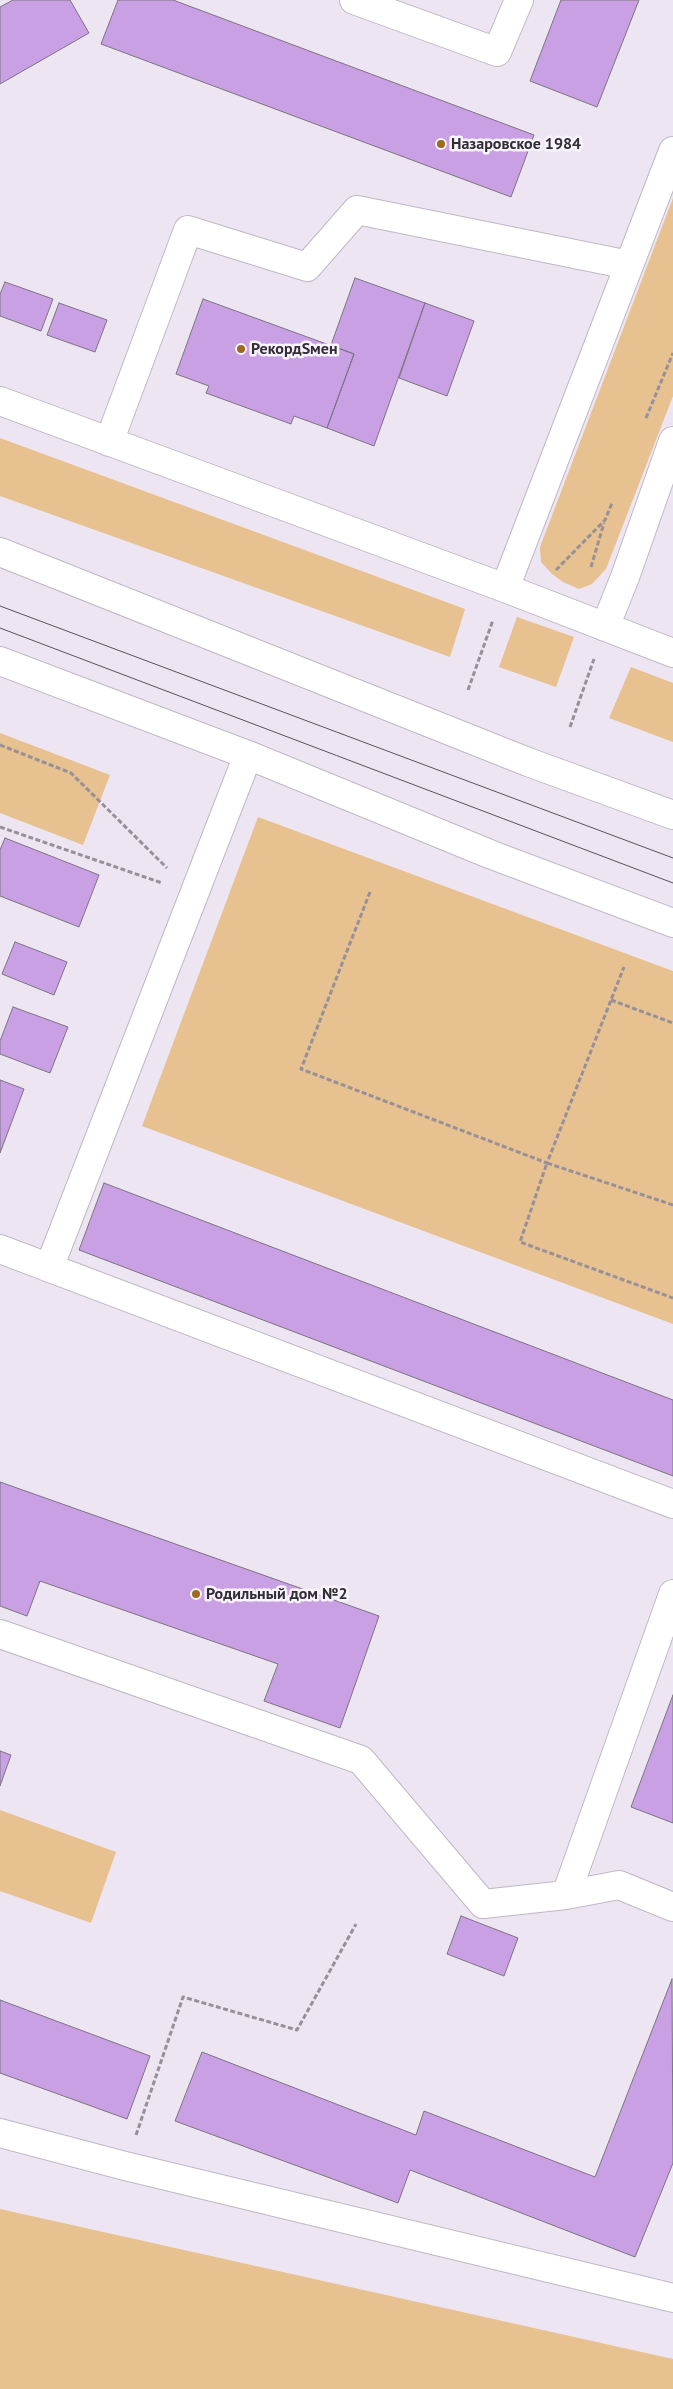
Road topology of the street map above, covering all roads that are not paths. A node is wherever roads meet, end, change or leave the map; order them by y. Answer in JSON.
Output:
{"nodes":[{"id":1,"x":354,"y":0,"type":"edge"},
{"id":2,"x":519,"y":0,"type":"edge"},
{"id":3,"x":673,"y":151,"type":"edge"},
{"id":4,"x":629,"y":265,"type":"junction"},
{"id":5,"x":0,"y":401,"type":"edge"},
{"id":6,"x":109,"y":442,"type":"junction"},
{"id":7,"x":671,"y":450,"type":"edge"},
{"id":8,"x":0,"y":552,"type":"edge"},
{"id":9,"x":505,"y":588,"type":"junction"},
{"id":10,"x":605,"y":627,"type":"junction"},
{"id":11,"x":673,"y":653,"type":"edge"},
{"id":12,"x":0,"y":661,"type":"edge"},
{"id":13,"x":248,"y":755,"type":"junction"},
{"id":14,"x":673,"y":815,"type":"edge"},
{"id":15,"x":673,"y":923,"type":"edge"},
{"id":16,"x":0,"y":1249,"type":"edge"},
{"id":17,"x":49,"y":1268,"type":"junction"},
{"id":18,"x":673,"y":1504,"type":"edge"},
{"id":19,"x":673,"y":1594,"type":"edge"},
{"id":20,"x":0,"y":1634,"type":"edge"},
{"id":21,"x":566,"y":1895,"type":"junction"},
{"id":22,"x":673,"y":1907,"type":"edge"},
{"id":23,"x":0,"y":2133,"type":"edge"},
{"id":24,"x":673,"y":2298,"type":"edge"}],
"edges":[{"from":1,"to":2,"type":"main road"},
{"from":3,"to":4,"type":"main road"},
{"from":4,"to":6,"type":"main road"},
{"from":4,"to":9,"type":"main road"},
{"from":5,"to":6,"type":"main road"},
{"from":6,"to":9,"type":"main road"},
{"from":7,"to":10,"type":"main road"},
{"from":8,"to":14,"type":"main road"},
{"from":9,"to":10,"type":"main road"},
{"from":10,"to":11,"type":"main road"},
{"from":12,"to":13,"type":"main road"},
{"from":13,"to":15,"type":"main road"},
{"from":13,"to":17,"type":"main road"},
{"from":16,"to":17,"type":"main road"},
{"from":17,"to":18,"type":"main road"},
{"from":19,"to":21,"type":"main road"},
{"from":20,"to":21,"type":"main road"},
{"from":21,"to":22,"type":"main road"},
{"from":23,"to":24,"type":"main road"}]}
